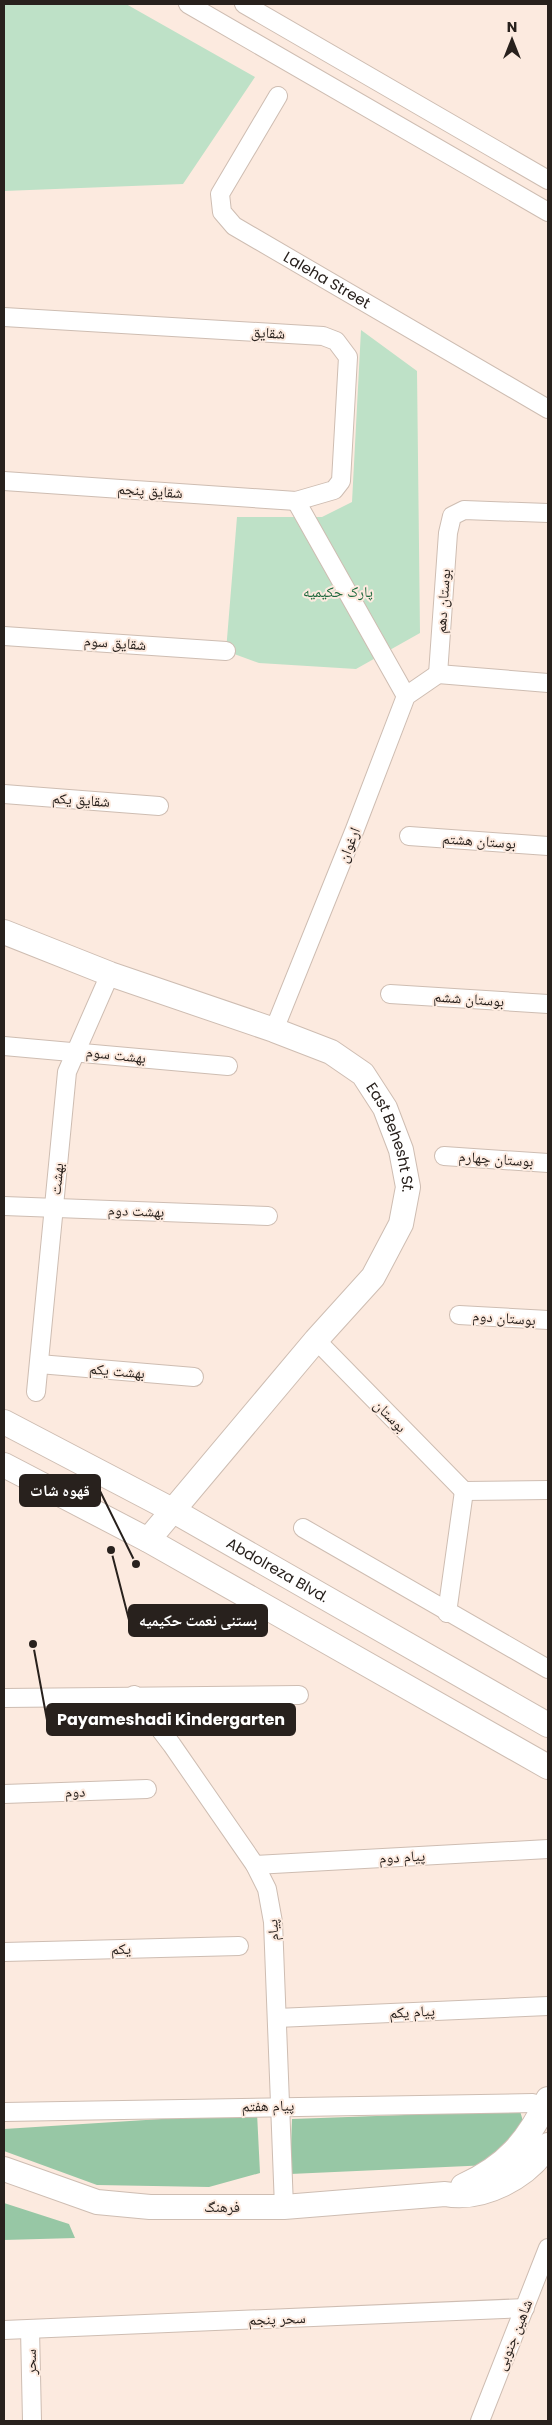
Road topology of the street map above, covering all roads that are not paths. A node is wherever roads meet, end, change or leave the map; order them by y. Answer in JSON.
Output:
{"nodes":[{"id":1,"x":188,"y":4,"type":"edge"},
{"id":2,"x":244,"y":4,"type":"edge"},
{"id":3,"x":278,"y":96,"type":"dead end"},
{"id":4,"x":548,"y":180,"type":"edge"},
{"id":5,"x":548,"y":186,"type":"edge"},
{"id":6,"x":532,"y":203,"type":"junction"},
{"id":7,"x":548,"y":212,"type":"edge"},
{"id":8,"x":4,"y":318,"type":"edge"},
{"id":9,"x":548,"y":409,"type":"edge"},
{"id":10,"x":4,"y":481,"type":"edge"},
{"id":11,"x":296,"y":501,"type":"junction"},
{"id":12,"x":548,"y":513,"type":"edge"},
{"id":13,"x":4,"y":636,"type":"edge"},
{"id":14,"x":226,"y":651,"type":"dead end"},
{"id":15,"x":438,"y":674,"type":"junction"},
{"id":16,"x":548,"y":683,"type":"edge"},
{"id":17,"x":406,"y":696,"type":"junction"},
{"id":18,"x":4,"y":794,"type":"edge"},
{"id":19,"x":159,"y":806,"type":"dead end"},
{"id":20,"x":410,"y":836,"type":"dead end"},
{"id":21,"x":548,"y":846,"type":"edge"},
{"id":22,"x":4,"y":932,"type":"edge"},
{"id":23,"x":110,"y":974,"type":"junction"},
{"id":24,"x":390,"y":994,"type":"dead end"},
{"id":25,"x":548,"y":1004,"type":"edge"},
{"id":26,"x":274,"y":1030,"type":"junction"},
{"id":27,"x":4,"y":1046,"type":"edge"},
{"id":28,"x":75,"y":1051,"type":"junction"},
{"id":29,"x":228,"y":1066,"type":"dead end"},
{"id":30,"x":444,"y":1156,"type":"dead end"},
{"id":31,"x":548,"y":1163,"type":"edge"},
{"id":32,"x":4,"y":1206,"type":"edge"},
{"id":33,"x":54,"y":1209,"type":"junction"},
{"id":34,"x":268,"y":1216,"type":"dead end"},
{"id":35,"x":459,"y":1315,"type":"dead end"},
{"id":36,"x":548,"y":1320,"type":"edge"},
{"id":37,"x":316,"y":1340,"type":"junction"},
{"id":38,"x":39,"y":1364,"type":"junction"},
{"id":39,"x":194,"y":1377,"type":"dead end"},
{"id":40,"x":36,"y":1392,"type":"dead end"},
{"id":41,"x":4,"y":1422,"type":"edge"},
{"id":42,"x":4,"y":1465,"type":"edge"},
{"id":43,"x":548,"y":1490,"type":"edge"},
{"id":44,"x":464,"y":1491,"type":"junction"},
{"id":45,"x":172,"y":1510,"type":"junction"},
{"id":46,"x":303,"y":1528,"type":"dead end"},
{"id":47,"x":148,"y":1540,"type":"junction"},
{"id":48,"x":447,"y":1613,"type":"junction"},
{"id":49,"x":548,"y":1669,"type":"edge"},
{"id":50,"x":134,"y":1695,"type":"junction"},
{"id":51,"x":298,"y":1695,"type":"dead end"},
{"id":52,"x":4,"y":1698,"type":"edge"},
{"id":53,"x":548,"y":1726,"type":"edge"},
{"id":54,"x":548,"y":1767,"type":"edge"},
{"id":55,"x":147,"y":1789,"type":"dead end"},
{"id":56,"x":4,"y":1794,"type":"edge"},
{"id":57,"x":548,"y":1849,"type":"edge"},
{"id":58,"x":255,"y":1865,"type":"junction"},
{"id":59,"x":238,"y":1946,"type":"dead end"},
{"id":60,"x":4,"y":1952,"type":"edge"},
{"id":61,"x":548,"y":2006,"type":"edge"},
{"id":62,"x":277,"y":2018,"type":"junction"},
{"id":63,"x":540,"y":2101,"type":"edge"},
{"id":64,"x":281,"y":2106,"type":"junction"},
{"id":65,"x":4,"y":2112,"type":"edge"},
{"id":66,"x":548,"y":2145,"type":"edge"},
{"id":67,"x":4,"y":2169,"type":"edge"},
{"id":68,"x":454,"y":2195,"type":"junction"},
{"id":69,"x":284,"y":2206,"type":"junction"},
{"id":70,"x":548,"y":2248,"type":"edge"},
{"id":71,"x":525,"y":2308,"type":"junction"},
{"id":72,"x":30,"y":2329,"type":"junction"},
{"id":73,"x":4,"y":2330,"type":"edge"},
{"id":74,"x":20,"y":2421,"type":"edge"},
{"id":75,"x":32,"y":2421,"type":"edge"},
{"id":76,"x":480,"y":2421,"type":"edge"}],
"edges":[{"from":1,"to":6,"type":"street"},
{"from":2,"to":4,"type":"street"},
{"from":3,"to":9,"type":"street","name":"Laleha Street"},
{"from":5,"to":6,"type":"street"},
{"from":6,"to":7,"type":"street"},
{"from":8,"to":11,"type":"street","name":"شقایق"},
{"from":10,"to":11,"type":"street","name":"شقایق پنجم"},
{"from":11,"to":17,"type":"street"},
{"from":12,"to":15,"type":"street","name":"بوستان دهم"},
{"from":13,"to":14,"type":"street","name":"شقایق سوم"},
{"from":15,"to":16,"type":"street"},
{"from":15,"to":17,"type":"street"},
{"from":17,"to":26,"type":"street","name":"ارغوان"},
{"from":18,"to":19,"type":"street","name":"شقایق یکم"},
{"from":20,"to":21,"type":"street","name":"بوستان هشتم"},
{"from":22,"to":23,"type":"main road","name":"East Behesht St."},
{"from":23,"to":26,"type":"main road","name":"East Behesht St."},
{"from":23,"to":28,"type":"street","name":"بهشت"},
{"from":24,"to":25,"type":"street","name":"بوستان ششم"},
{"from":26,"to":37,"type":"main road","name":"East Behesht St."},
{"from":27,"to":28,"type":"street","name":"بهشت سوم"},
{"from":28,"to":29,"type":"street","name":"بهشت سوم"},
{"from":28,"to":33,"type":"street","name":"بهشت"},
{"from":30,"to":31,"type":"street","name":"بوستان چهارم"},
{"from":32,"to":33,"type":"street","name":"بهشت دوم"},
{"from":33,"to":34,"type":"street","name":"بهشت دوم"},
{"from":33,"to":38,"type":"street","name":"بهشت"},
{"from":35,"to":36,"type":"street","name":"بوستان دوم"},
{"from":37,"to":44,"type":"street","name":"بوستان"},
{"from":37,"to":45,"type":"main road","name":"East Behesht St."},
{"from":38,"to":39,"type":"street","name":"بهشت یکم"},
{"from":38,"to":40,"type":"street","name":"بهشت"},
{"from":41,"to":45,"type":"main road","name":"Abdolreza Blvd."},
{"from":42,"to":47,"type":"main road"},
{"from":43,"to":44,"type":"street"},
{"from":44,"to":48,"type":"street"},
{"from":45,"to":47,"type":"main road","name":"East Behesht St."},
{"from":45,"to":53,"type":"main road","name":"Abdolreza Blvd."},
{"from":46,"to":48,"type":"street"},
{"from":47,"to":54,"type":"main road"},
{"from":48,"to":49,"type":"street"},
{"from":50,"to":51,"type":"street"},
{"from":50,"to":52,"type":"street"},
{"from":50,"to":58,"type":"street","name":"پیام"},
{"from":55,"to":56,"type":"street","name":"دوم"},
{"from":57,"to":58,"type":"street","name":"پیام دوم"},
{"from":58,"to":62,"type":"street","name":"پیام"},
{"from":59,"to":60,"type":"street","name":"یکم"},
{"from":61,"to":62,"type":"street","name":"پیام یکم"},
{"from":62,"to":64,"type":"street","name":"پیام"},
{"from":63,"to":64,"type":"street","name":"پیام هفتم"},
{"from":63,"to":68,"type":"main road","name":"فرهنگ"},
{"from":64,"to":65,"type":"street","name":"پیام هفتم"},
{"from":64,"to":69,"type":"street","name":"پیام"},
{"from":66,"to":68,"type":"main road","name":"فرهنگ"},
{"from":67,"to":69,"type":"main road","name":"فرهنگ"},
{"from":68,"to":69,"type":"main road","name":"فرهنگ"},
{"from":70,"to":71,"type":"street","name":"شاهین جنوبی"},
{"from":71,"to":72,"type":"street","name":"سحر پنجم"},
{"from":71,"to":76,"type":"street","name":"شاهین جنوبی"},
{"from":72,"to":73,"type":"street","name":"سحر"},
{"from":72,"to":75,"type":"street","name":"سحر"},
{"from":74,"to":75,"type":"street"}]}
